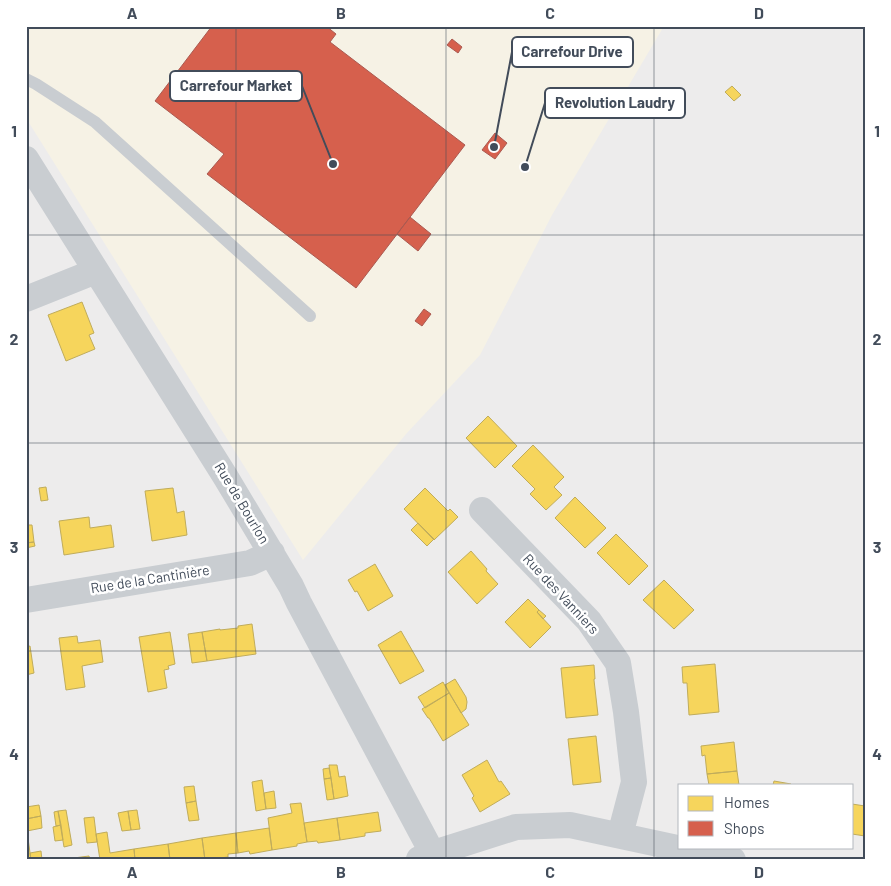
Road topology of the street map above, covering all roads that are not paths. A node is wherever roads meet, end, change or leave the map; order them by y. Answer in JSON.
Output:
{"nodes":[{"id":1,"x":26,"y":80,"type":"edge"},
{"id":2,"x":26,"y":159,"type":"edge"},
{"id":3,"x":96,"y":271,"type":"junction"},
{"id":4,"x":26,"y":299,"type":"edge"},
{"id":5,"x":310,"y":316,"type":"dead end"},
{"id":6,"x":482,"y":510,"type":"dead end"},
{"id":7,"x":272,"y":553,"type":"junction"},
{"id":8,"x":26,"y":600,"type":"edge"},
{"id":9,"x":620,"y":836,"type":"junction"},
{"id":10,"x":430,"y":858,"type":"edge"},
{"id":11,"x":734,"y":860,"type":"edge"}],
"edges":[{"from":1,"to":5,"type":"lane"},
{"from":2,"to":3,"type":"street","name":"Rue de Bourlon"},
{"from":3,"to":4,"type":"street"},
{"from":3,"to":7,"type":"street","name":"Rue de Bourlon"},
{"from":6,"to":9,"type":"street","name":"Rue des Vanniers"},
{"from":7,"to":8,"type":"street","name":"Rue de la Cantinière"},
{"from":7,"to":10,"type":"street","name":"Rue de Bourlon"},
{"from":9,"to":10,"type":"street"},
{"from":9,"to":11,"type":"street"}]}
